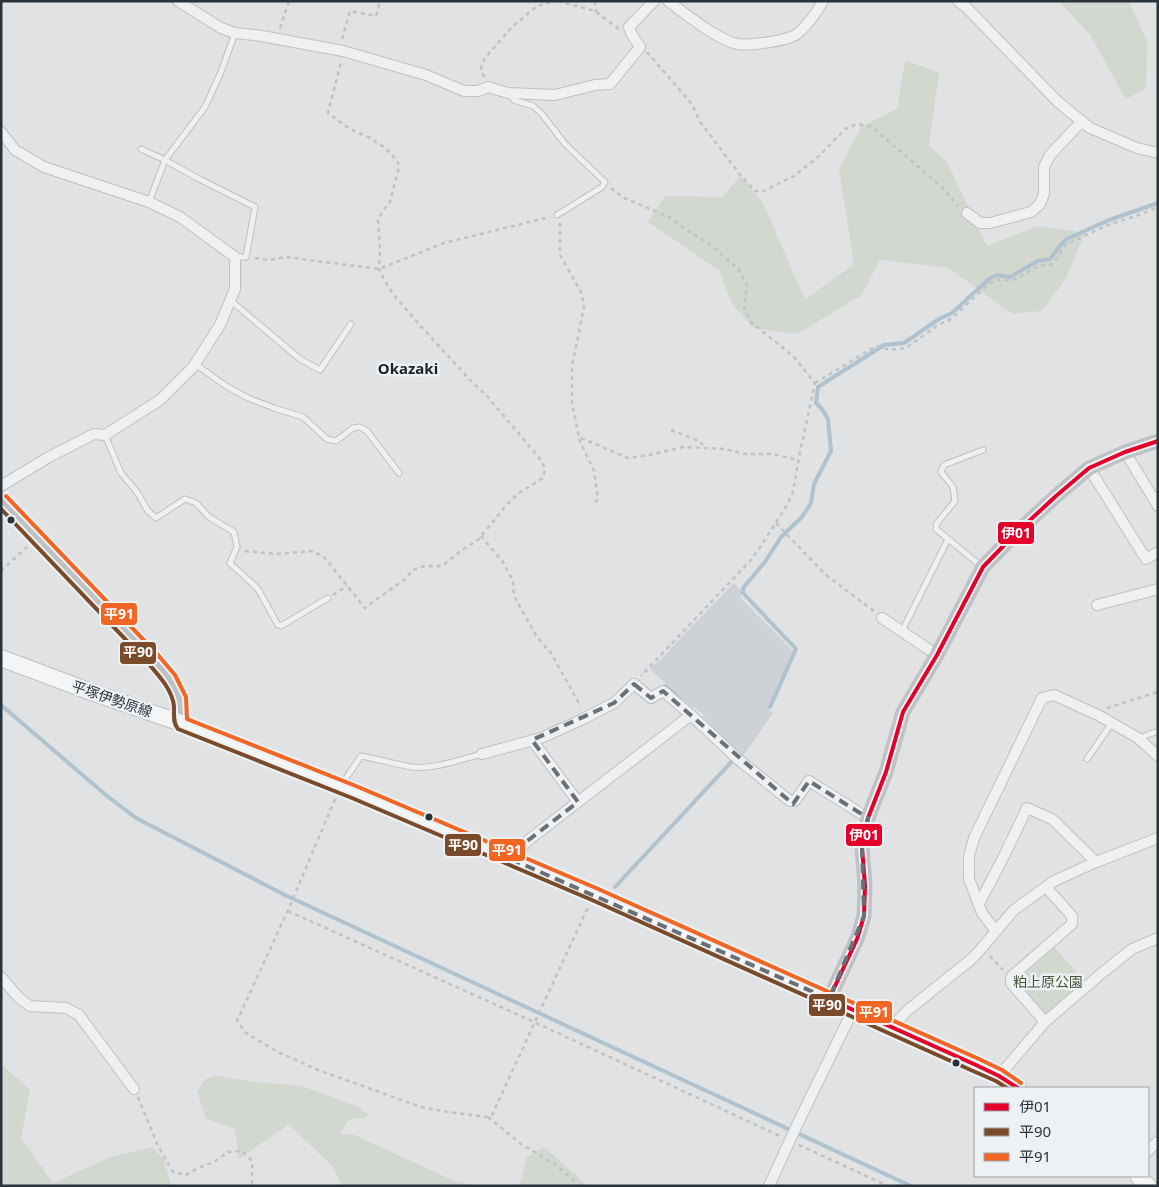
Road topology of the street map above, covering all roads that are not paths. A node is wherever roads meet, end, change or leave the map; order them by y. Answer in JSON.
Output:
{"nodes":[{"id":1,"x":178,"y":1,"type":"edge"},
{"id":2,"x":654,"y":1,"type":"edge"},
{"id":3,"x":668,"y":1,"type":"edge"},
{"id":4,"x":823,"y":1,"type":"edge"},
{"id":5,"x":958,"y":1,"type":"edge"},
{"id":6,"x":235,"y":33,"type":"junction"},
{"id":7,"x":508,"y":93,"type":"junction"},
{"id":8,"x":1082,"y":121,"type":"junction"},
{"id":9,"x":1,"y":132,"type":"edge"},
{"id":10,"x":141,"y":149,"type":"dead end"},
{"id":11,"x":1158,"y":153,"type":"edge"},
{"id":12,"x":165,"y":160,"type":"junction"},
{"id":13,"x":149,"y":202,"type":"junction"},
{"id":14,"x":967,"y":213,"type":"road end"},
{"id":15,"x":557,"y":215,"type":"road end"},
{"id":16,"x":235,"y":257,"type":"junction"},
{"id":17,"x":230,"y":300,"type":"junction"},
{"id":18,"x":352,"y":324,"type":"dead end"},
{"id":19,"x":195,"y":364,"type":"junction"},
{"id":20,"x":105,"y":435,"type":"junction"},
{"id":21,"x":1158,"y":441,"type":"edge"},
{"id":22,"x":983,"y":450,"type":"dead end"},
{"id":23,"x":1125,"y":452,"type":"junction"},
{"id":24,"x":1089,"y":468,"type":"junction"},
{"id":25,"x":399,"y":473,"type":"dead end"},
{"id":26,"x":1,"y":486,"type":"edge"},
{"id":27,"x":1,"y":500,"type":"edge"},
{"id":28,"x":1158,"y":506,"type":"edge"},
{"id":29,"x":948,"y":539,"type":"junction"},
{"id":30,"x":1158,"y":552,"type":"edge"},
{"id":31,"x":983,"y":567,"type":"junction"},
{"id":32,"x":1158,"y":589,"type":"edge"},
{"id":33,"x":328,"y":598,"type":"road end"},
{"id":34,"x":1097,"y":605,"type":"dead end"},
{"id":35,"x":882,"y":618,"type":"road end"},
{"id":36,"x":902,"y":631,"type":"junction"},
{"id":37,"x":937,"y":655,"type":"junction"},
{"id":38,"x":1,"y":658,"type":"edge"},
{"id":39,"x":691,"y":715,"type":"junction"},
{"id":40,"x":181,"y":723,"type":"junction"},
{"id":41,"x":1112,"y":723,"type":"junction"},
{"id":42,"x":1158,"y":732,"type":"edge"},
{"id":43,"x":1138,"y":738,"type":"junction"},
{"id":44,"x":532,"y":740,"type":"junction"},
{"id":45,"x":482,"y":754,"type":"joint"},
{"id":46,"x":1158,"y":756,"type":"edge"},
{"id":47,"x":1087,"y":759,"type":"dead end"},
{"id":48,"x":340,"y":786,"type":"junction"},
{"id":49,"x":578,"y":802,"type":"junction"},
{"id":50,"x":868,"y":818,"type":"junction"},
{"id":51,"x":1158,"y":838,"type":"edge"},
{"id":52,"x":513,"y":860,"type":"junction"},
{"id":53,"x":1096,"y":862,"type":"junction"},
{"id":54,"x":1046,"y":887,"type":"junction"},
{"id":55,"x":979,"y":904,"type":"junction"},
{"id":56,"x":996,"y":931,"type":"junction"},
{"id":57,"x":1158,"y":938,"type":"edge"},
{"id":58,"x":1,"y":977,"type":"edge"},
{"id":59,"x":828,"y":999,"type":"junction"},
{"id":60,"x":853,"y":1010,"type":"junction"},
{"id":61,"x":1045,"y":1022,"type":"junction"},
{"id":62,"x":892,"y":1027,"type":"junction"},
{"id":63,"x":999,"y":1076,"type":"junction"},
{"id":64,"x":1016,"y":1087,"type":"edge"},
{"id":65,"x":134,"y":1089,"type":"road end"},
{"id":66,"x":1158,"y":1141,"type":"edge"},
{"id":67,"x":1149,"y":1150,"type":"edge"},
{"id":68,"x":1139,"y":1177,"type":"edge"},
{"id":69,"x":769,"y":1186,"type":"edge"},
{"id":70,"x":1148,"y":1186,"type":"edge"}],
"edges":[{"from":1,"to":6,"type":"street"},
{"from":2,"to":7,"type":"street"},
{"from":3,"to":4,"type":"street"},
{"from":5,"to":8,"type":"street"},
{"from":6,"to":7,"type":"street"},
{"from":6,"to":12,"type":"lane"},
{"from":7,"to":15,"type":"lane"},
{"from":8,"to":11,"type":"street"},
{"from":8,"to":14,"type":"street"},
{"from":9,"to":13,"type":"street"},
{"from":10,"to":12,"type":"lane"},
{"from":12,"to":13,"type":"lane"},
{"from":12,"to":16,"type":"lane"},
{"from":13,"to":16,"type":"street"},
{"from":16,"to":17,"type":"street"},
{"from":17,"to":18,"type":"lane"},
{"from":17,"to":19,"type":"street"},
{"from":19,"to":20,"type":"street"},
{"from":19,"to":25,"type":"lane"},
{"from":20,"to":26,"type":"street"},
{"from":20,"to":33,"type":"lane"},
{"from":21,"to":23,"type":"street"},
{"from":22,"to":29,"type":"lane"},
{"from":23,"to":24,"type":"street"},
{"from":23,"to":28,"type":"street"},
{"from":24,"to":30,"type":"street"},
{"from":24,"to":31,"type":"street"},
{"from":27,"to":40,"type":"street"},
{"from":29,"to":31,"type":"lane"},
{"from":29,"to":36,"type":"lane"},
{"from":31,"to":37,"type":"street"},
{"from":32,"to":34,"type":"street"},
{"from":35,"to":36,"type":"street"},
{"from":36,"to":37,"type":"street"},
{"from":37,"to":50,"type":"street"},
{"from":38,"to":40,"type":"main road","name":"平塚伊勢原線"},
{"from":39,"to":44,"type":"street"},
{"from":39,"to":49,"type":"street"},
{"from":39,"to":50,"type":"street"},
{"from":40,"to":48,"type":"main road","name":"平塚伊勢原線"},
{"from":41,"to":43,"type":"street"},
{"from":41,"to":47,"type":"lane"},
{"from":41,"to":55,"type":"street"},
{"from":42,"to":43,"type":"lane"},
{"from":43,"to":46,"type":"street"},
{"from":44,"to":45,"type":"street"},
{"from":44,"to":49,"type":"street"},
{"from":45,"to":48,"type":"lane"},
{"from":48,"to":52,"type":"main road","name":"平塚伊勢原線"},
{"from":49,"to":52,"type":"street"},
{"from":50,"to":59,"type":"street"},
{"from":51,"to":53,"type":"street"},
{"from":52,"to":59,"type":"main road","name":"平塚伊勢原線"},
{"from":53,"to":54,"type":"street"},
{"from":53,"to":55,"type":"street"},
{"from":54,"to":56,"type":"street"},
{"from":54,"to":61,"type":"street"},
{"from":55,"to":56,"type":"street"},
{"from":56,"to":62,"type":"street"},
{"from":57,"to":61,"type":"street"},
{"from":58,"to":65,"type":"street"},
{"from":59,"to":60,"type":"main road","name":"平塚伊勢原線"},
{"from":60,"to":62,"type":"main road","name":"平塚伊勢原線"},
{"from":60,"to":69,"type":"street"},
{"from":61,"to":63,"type":"street"},
{"from":62,"to":63,"type":"main road","name":"平塚伊勢原線"},
{"from":63,"to":64,"type":"main road","name":"平塚伊勢原線"},
{"from":66,"to":67,"type":"street"},
{"from":68,"to":70,"type":"main road"}]}
